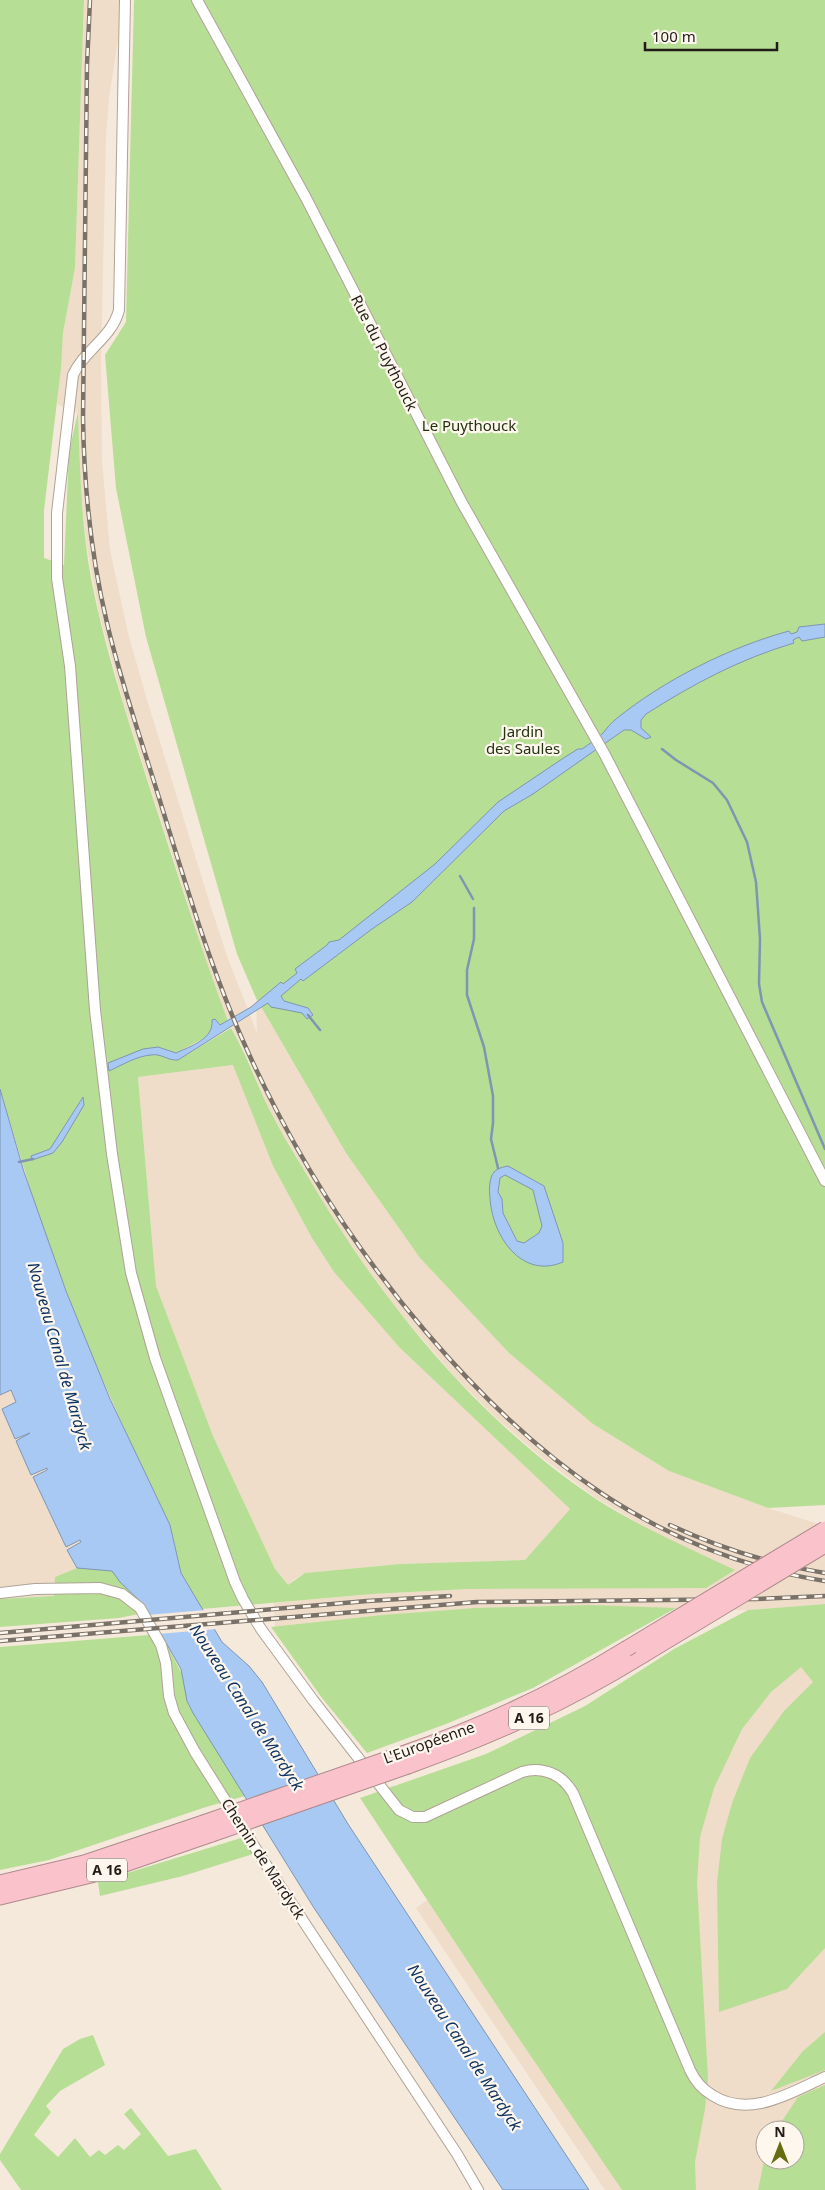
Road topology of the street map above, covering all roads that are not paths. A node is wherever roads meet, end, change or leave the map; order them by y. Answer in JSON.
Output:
{"nodes":[{"id":1,"x":125,"y":0,"type":"edge"},
{"id":2,"x":197,"y":0,"type":"edge"},
{"id":3,"x":825,"y":1181,"type":"edge"},
{"id":4,"x":825,"y":1528,"type":"edge"},
{"id":5,"x":825,"y":1544,"type":"edge"},
{"id":6,"x":0,"y":1593,"type":"edge"},
{"id":7,"x":405,"y":1760,"type":"junction"},
{"id":8,"x":207,"y":1829,"type":"junction"},
{"id":9,"x":0,"y":1883,"type":"edge"},
{"id":10,"x":0,"y":1897,"type":"edge"},
{"id":11,"x":825,"y":2077,"type":"edge"},
{"id":12,"x":478,"y":2190,"type":"edge"}],
"edges":[{"from":1,"to":11,"type":"street"},
{"from":2,"to":3,"type":"street","name":"Rue du Puythouck"},
{"from":4,"to":7,"type":"highway","name":"L'Européenne","number":"A 16","bridge":true},
{"from":5,"to":7,"type":"highway","name":"L'Européenne","number":"A 16","bridge":true},
{"from":6,"to":12,"type":"street","name":"Chemin de Mardyck"},
{"from":7,"to":8,"type":"highway","name":"L'Européenne","number":"A 16","bridge":true},
{"from":8,"to":9,"type":"highway","name":"L'Européenne","number":"A 16"},
{"from":8,"to":10,"type":"highway","name":"L'Européenne","number":"A 16"}]}
